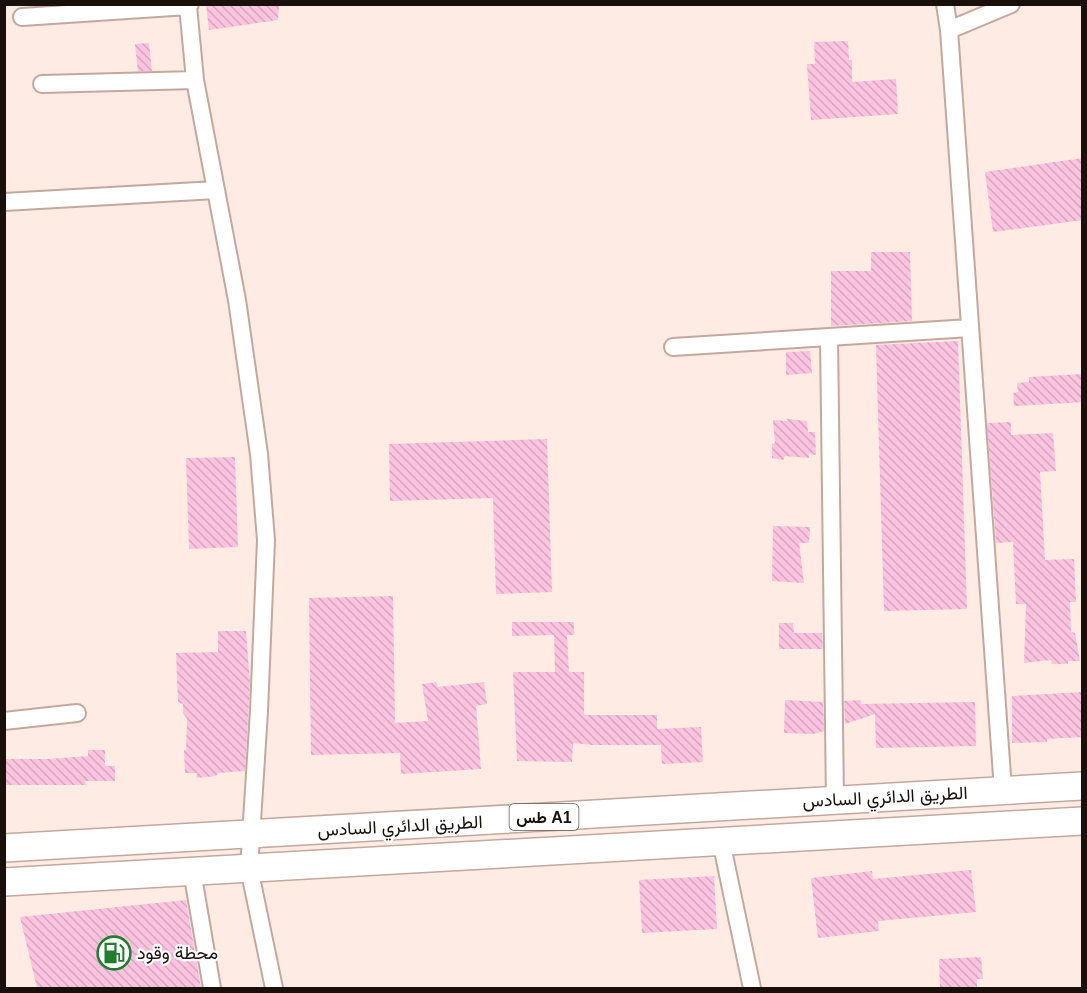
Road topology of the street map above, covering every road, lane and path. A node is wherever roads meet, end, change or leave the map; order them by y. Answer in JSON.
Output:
{"nodes":[{"id":1,"x":945,"y":4,"type":"edge"},
{"id":2,"x":1011,"y":4,"type":"edge"},
{"id":3,"x":189,"y":5,"type":"edge"},
{"id":4,"x":22,"y":17,"type":"dead end"},
{"id":5,"x":950,"y":30,"type":"junction"},
{"id":6,"x":195,"y":80,"type":"junction"},
{"id":7,"x":42,"y":84,"type":"dead end"},
{"id":8,"x":216,"y":190,"type":"junction"},
{"id":9,"x":4,"y":202,"type":"edge"},
{"id":10,"x":970,"y":328,"type":"junction"},
{"id":11,"x":829,"y":337,"type":"junction"},
{"id":12,"x":673,"y":347,"type":"dead end"},
{"id":13,"x":77,"y":712,"type":"dead end"},
{"id":14,"x":4,"y":721,"type":"edge"},
{"id":15,"x":1083,"y":786,"type":"edge"},
{"id":16,"x":1003,"y":790,"type":"junction"},
{"id":17,"x":835,"y":800,"type":"junction"},
{"id":18,"x":1083,"y":821,"type":"edge"},
{"id":19,"x":250,"y":835,"type":"junction"},
{"id":20,"x":721,"y":841,"type":"junction"},
{"id":21,"x":4,"y":848,"type":"edge"},
{"id":22,"x":249,"y":868,"type":"junction"},
{"id":23,"x":192,"y":871,"type":"junction"},
{"id":24,"x":4,"y":882,"type":"edge"},
{"id":25,"x":212,"y":988,"type":"edge"},
{"id":26,"x":274,"y":988,"type":"edge"},
{"id":27,"x":752,"y":988,"type":"edge"}],
"edges":[{"from":1,"to":5,"type":"street"},
{"from":2,"to":5,"type":"street"},
{"from":3,"to":4,"type":"street"},
{"from":3,"to":6,"type":"street"},
{"from":5,"to":10,"type":"street"},
{"from":6,"to":7,"type":"street"},
{"from":6,"to":8,"type":"street"},
{"from":8,"to":9,"type":"street"},
{"from":8,"to":19,"type":"street"},
{"from":10,"to":11,"type":"street"},
{"from":10,"to":16,"type":"street"},
{"from":11,"to":12,"type":"street"},
{"from":11,"to":17,"type":"street"},
{"from":13,"to":14,"type":"street"},
{"from":15,"to":16,"type":"highway","name":"الطريق الدائري السادس","number":"طس A1"},
{"from":16,"to":17,"type":"highway","name":"الطريق الدائري السادس","number":"طس A1"},
{"from":17,"to":19,"type":"highway","name":"الطريق الدائري السادس","number":"طس A1"},
{"from":18,"to":20,"type":"highway","name":"الطريق الدائري السادس","number":"طس A1"},
{"from":19,"to":21,"type":"highway","name":"الطريق الدائري السادس","number":"طس A1"},
{"from":19,"to":22,"type":"street"},
{"from":20,"to":22,"type":"highway","name":"الطريق الدائري السادس","number":"طس A1"},
{"from":20,"to":27,"type":"street"},
{"from":22,"to":23,"type":"highway","name":"الطريق الدائري السادس","number":"طس A1"},
{"from":22,"to":26,"type":"street"},
{"from":23,"to":24,"type":"highway","name":"الطريق الدائري السادس","number":"طس A1"},
{"from":23,"to":25,"type":"street"}]}
